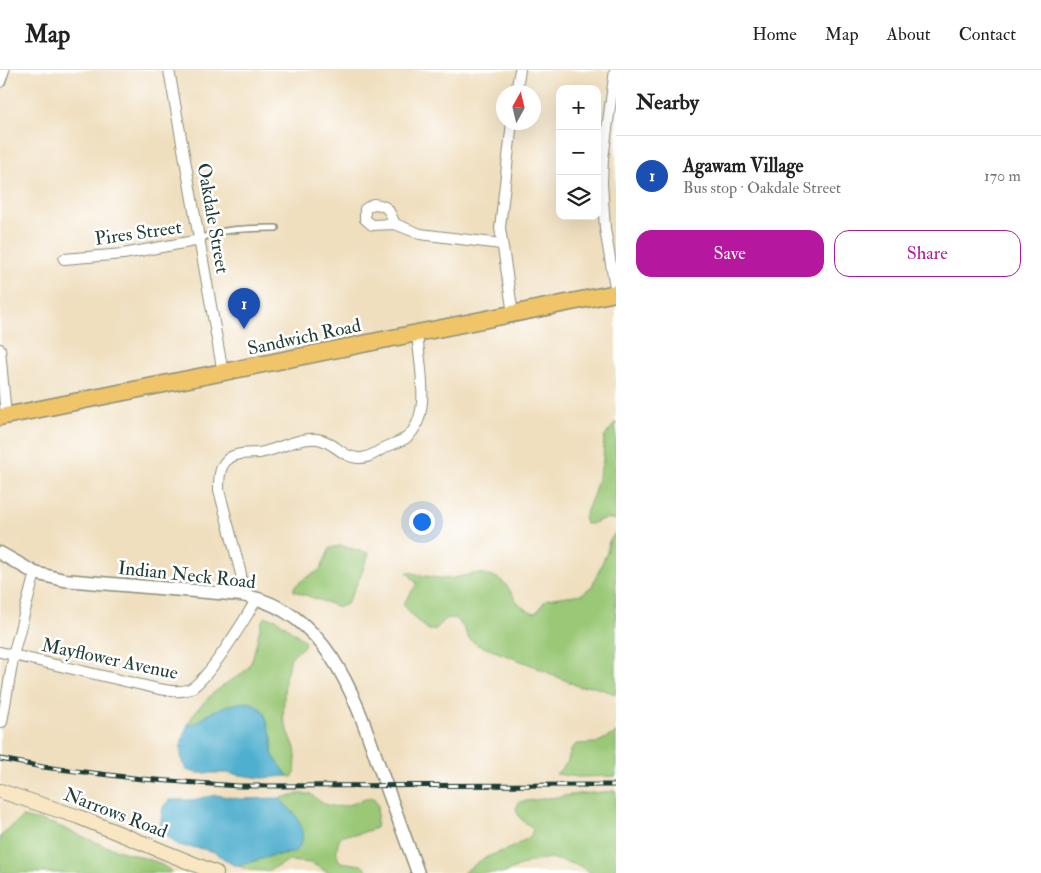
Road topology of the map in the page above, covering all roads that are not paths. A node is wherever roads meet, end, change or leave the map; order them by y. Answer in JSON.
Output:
{"nodes":[{"id":1,"x":4,"y":70,"type":"edge"},
{"id":2,"x":169,"y":70,"type":"edge"},
{"id":3,"x":520,"y":70,"type":"edge"},
{"id":4,"x":616,"y":70,"type":"edge"},
{"id":5,"x":0,"y":82,"type":"edge"},
{"id":6,"x":517,"y":85,"type":"edge"},
{"id":7,"x":511,"y":130,"type":"edge"},
{"id":8,"x":395,"y":224,"type":"dead end"},
{"id":9,"x":276,"y":228,"type":"dead end"},
{"id":10,"x":200,"y":240,"type":"junction"},
{"id":11,"x":501,"y":244,"type":"junction"},
{"id":12,"x":64,"y":259,"type":"dead end"},
{"id":13,"x":616,"y":293,"type":"edge"},
{"id":14,"x":513,"y":314,"type":"junction"},
{"id":15,"x":417,"y":333,"type":"junction"},
{"id":16,"x":0,"y":349,"type":"edge"},
{"id":17,"x":223,"y":373,"type":"junction"},
{"id":18,"x":3,"y":416,"type":"edge"},
{"id":19,"x":0,"y":552,"type":"edge"},
{"id":20,"x":35,"y":573,"type":"junction"},
{"id":21,"x":242,"y":596,"type":"junction"},
{"id":22,"x":257,"y":598,"type":"junction"},
{"id":23,"x":0,"y":652,"type":"edge"},
{"id":24,"x":14,"y":655,"type":"junction"},
{"id":25,"x":2,"y":722,"type":"dead end"},
{"id":26,"x":0,"y":791,"type":"edge"},
{"id":27,"x":216,"y":873,"type":"edge"},
{"id":28,"x":418,"y":873,"type":"edge"}],
"edges":[{"from":1,"to":5,"type":"street"},
{"from":2,"to":10,"type":"street","name":"Oakdale Street"},
{"from":3,"to":6,"type":"street"},
{"from":4,"to":13,"type":"street"},
{"from":7,"to":11,"type":"street"},
{"from":8,"to":11,"type":"street"},
{"from":9,"to":10,"type":"lane","name":"Pires Street"},
{"from":10,"to":12,"type":"street","name":"Pires Street"},
{"from":10,"to":17,"type":"street","name":"Oakdale Street"},
{"from":11,"to":14,"type":"street"},
{"from":13,"to":14,"type":"main road","name":"Sandwich Road"},
{"from":14,"to":15,"type":"main road","name":"Sandwich Road"},
{"from":15,"to":17,"type":"main road","name":"Sandwich Road"},
{"from":15,"to":21,"type":"street"},
{"from":16,"to":18,"type":"street"},
{"from":17,"to":18,"type":"main road","name":"Sandwich Road"},
{"from":19,"to":20,"type":"street","name":"Indian Neck Road"},
{"from":20,"to":21,"type":"street","name":"Indian Neck Road"},
{"from":20,"to":24,"type":"street"},
{"from":21,"to":22,"type":"street","name":"Indian Neck Road"},
{"from":22,"to":24,"type":"street","name":"Mayflower Avenue"},
{"from":22,"to":28,"type":"street","name":"Indian Neck Road"},
{"from":23,"to":24,"type":"street","name":"Mayflower Avenue"},
{"from":24,"to":25,"type":"street"},
{"from":26,"to":27,"type":"main road","name":"Narrows Road"}]}
